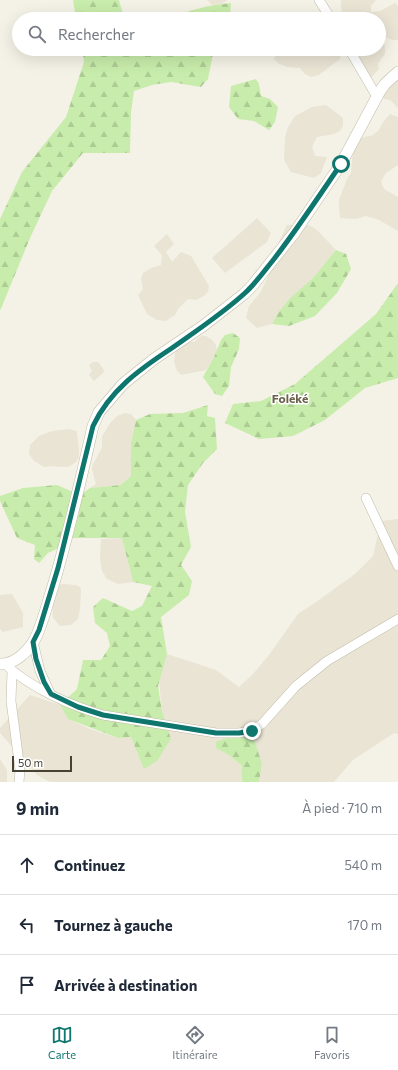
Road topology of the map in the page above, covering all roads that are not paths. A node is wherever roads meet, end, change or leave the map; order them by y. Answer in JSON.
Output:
{"nodes":[{"id":1,"x":319,"y":0,"type":"edge"},
{"id":2,"x":327,"y":12,"type":"edge"},
{"id":3,"x":353,"y":56,"type":"edge"},
{"id":4,"x":398,"y":72,"type":"edge"},
{"id":5,"x":377,"y":96,"type":"junction"},
{"id":6,"x":366,"y":498,"type":"dead end"},
{"id":7,"x":398,"y":566,"type":"edge"},
{"id":8,"x":398,"y":619,"type":"edge"},
{"id":9,"x":33,"y":642,"type":"junction"},
{"id":10,"x":6,"y":667,"type":"edge"},
{"id":11,"x":51,"y":694,"type":"junction"},
{"id":12,"x":18,"y":782,"type":"edge"}],
"edges":[{"from":1,"to":2,"type":"street"},
{"from":3,"to":5,"type":"street"},
{"from":4,"to":5,"type":"street"},
{"from":5,"to":9,"type":"street"},
{"from":6,"to":7,"type":"street"},
{"from":8,"to":11,"type":"street"},
{"from":9,"to":10,"type":"street"},
{"from":9,"to":11,"type":"street"},
{"from":10,"to":11,"type":"street"},
{"from":10,"to":12,"type":"street"}]}
